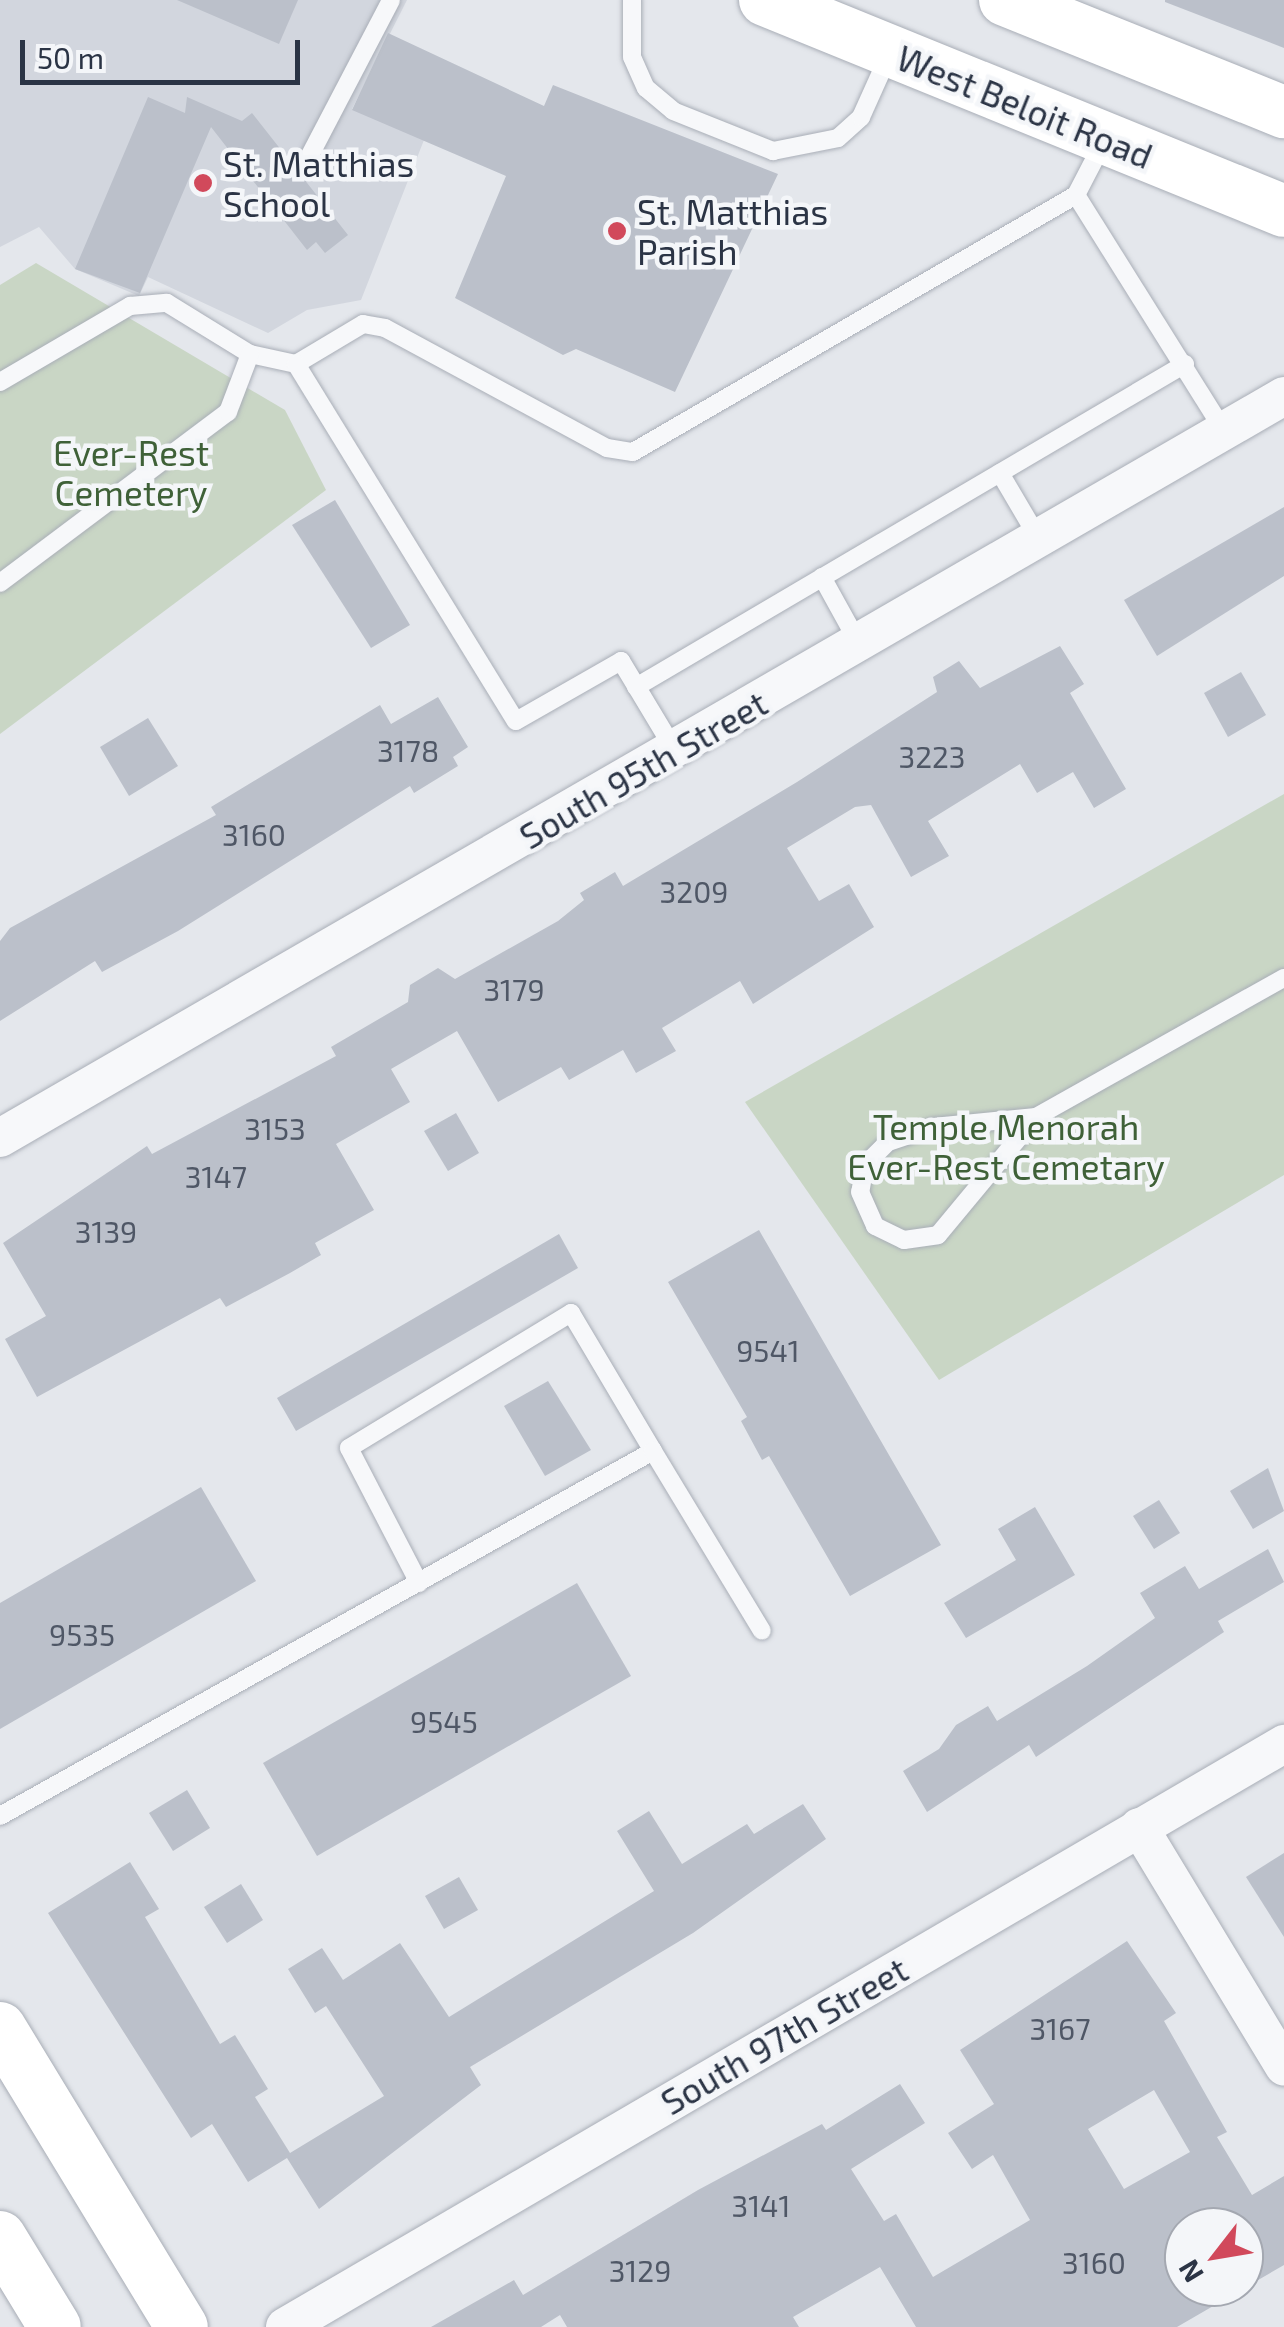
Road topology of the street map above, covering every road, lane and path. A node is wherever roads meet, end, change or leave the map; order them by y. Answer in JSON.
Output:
{"nodes":[{"id":1,"x":391,"y":0,"type":"edge"},
{"id":2,"x":632,"y":0,"type":"edge"},
{"id":3,"x":765,"y":0,"type":"edge"},
{"id":4,"x":1005,"y":0,"type":"edge"},
{"id":5,"x":891,"y":51,"type":"junction"},
{"id":6,"x":1284,"y":112,"type":"edge"},
{"id":7,"x":1106,"y":138,"type":"junction"},
{"id":8,"x":308,"y":159,"type":"dead end"},
{"id":9,"x":1076,"y":196,"type":"junction"},
{"id":10,"x":1284,"y":211,"type":"edge"},
{"id":11,"x":250,"y":354,"type":"junction"},
{"id":12,"x":296,"y":364,"type":"junction"},
{"id":13,"x":1185,"y":364,"type":"junction"},
{"id":14,"x":0,"y":382,"type":"edge"},
{"id":15,"x":1284,"y":396,"type":"edge"},
{"id":16,"x":1224,"y":431,"type":"junction"},
{"id":17,"x":1000,"y":473,"type":"junction"},
{"id":18,"x":1040,"y":542,"type":"junction"},
{"id":19,"x":822,"y":577,"type":"junction"},
{"id":20,"x":0,"y":583,"type":"edge"},
{"id":21,"x":860,"y":645,"type":"junction"},
{"id":22,"x":636,"y":687,"type":"junction"},
{"id":23,"x":675,"y":751,"type":"junction"},
{"id":24,"x":1284,"y":978,"type":"edge"},
{"id":25,"x":1036,"y":1117,"type":"junction"},
{"id":26,"x":0,"y":1138,"type":"edge"},
{"id":27,"x":653,"y":1452,"type":"junction"},
{"id":28,"x":419,"y":1584,"type":"junction"},
{"id":29,"x":762,"y":1631,"type":"dead end"},
{"id":30,"x":1284,"y":1744,"type":"edge"},
{"id":31,"x":0,"y":1816,"type":"edge"},
{"id":32,"x":1139,"y":1827,"type":"junction"},
{"id":33,"x":0,"y":2028,"type":"edge"},
{"id":34,"x":1284,"y":2066,"type":"edge"},
{"id":35,"x":0,"y":2237,"type":"edge"},
{"id":36,"x":55,"y":2327,"type":"edge"},
{"id":37,"x":182,"y":2327,"type":"edge"},
{"id":38,"x":285,"y":2327,"type":"edge"}],
"edges":[{"from":1,"to":8,"type":"lane"},
{"from":2,"to":5,"type":"lane"},
{"from":3,"to":5,"type":"main road","name":"West Beloit Road"},
{"from":4,"to":6,"type":"main road"},
{"from":5,"to":7,"type":"main road","name":"West Beloit Road"},
{"from":7,"to":9,"type":"lane"},
{"from":7,"to":10,"type":"main road","name":"West Beloit Road"},
{"from":9,"to":12,"type":"lane"},
{"from":9,"to":13,"type":"lane"},
{"from":11,"to":12,"type":"lane"},
{"from":11,"to":14,"type":"lane"},
{"from":11,"to":20,"type":"lane"},
{"from":12,"to":22,"type":"lane"},
{"from":13,"to":16,"type":"lane"},
{"from":13,"to":17,"type":"lane"},
{"from":15,"to":16,"type":"street","name":"South 95th Street"},
{"from":16,"to":18,"type":"street","name":"South 95th Street"},
{"from":17,"to":18,"type":"lane"},
{"from":17,"to":19,"type":"lane"},
{"from":18,"to":21,"type":"street","name":"South 95th Street"},
{"from":19,"to":21,"type":"lane"},
{"from":19,"to":22,"type":"lane"},
{"from":21,"to":23,"type":"street","name":"South 95th Street"},
{"from":22,"to":23,"type":"lane"},
{"from":23,"to":26,"type":"street","name":"South 95th Street"},
{"from":24,"to":25,"type":"lane"},
{"from":25,"to":25,"type":"lane"},
{"from":27,"to":28,"type":"lane"},
{"from":27,"to":28,"type":"lane"},
{"from":27,"to":29,"type":"lane"},
{"from":28,"to":31,"type":"lane"},
{"from":30,"to":32,"type":"street","name":"South 97th Street"},
{"from":32,"to":34,"type":"street"},
{"from":32,"to":38,"type":"street","name":"South 97th Street"},
{"from":33,"to":37,"type":"main road"},
{"from":35,"to":36,"type":"main road"}]}
